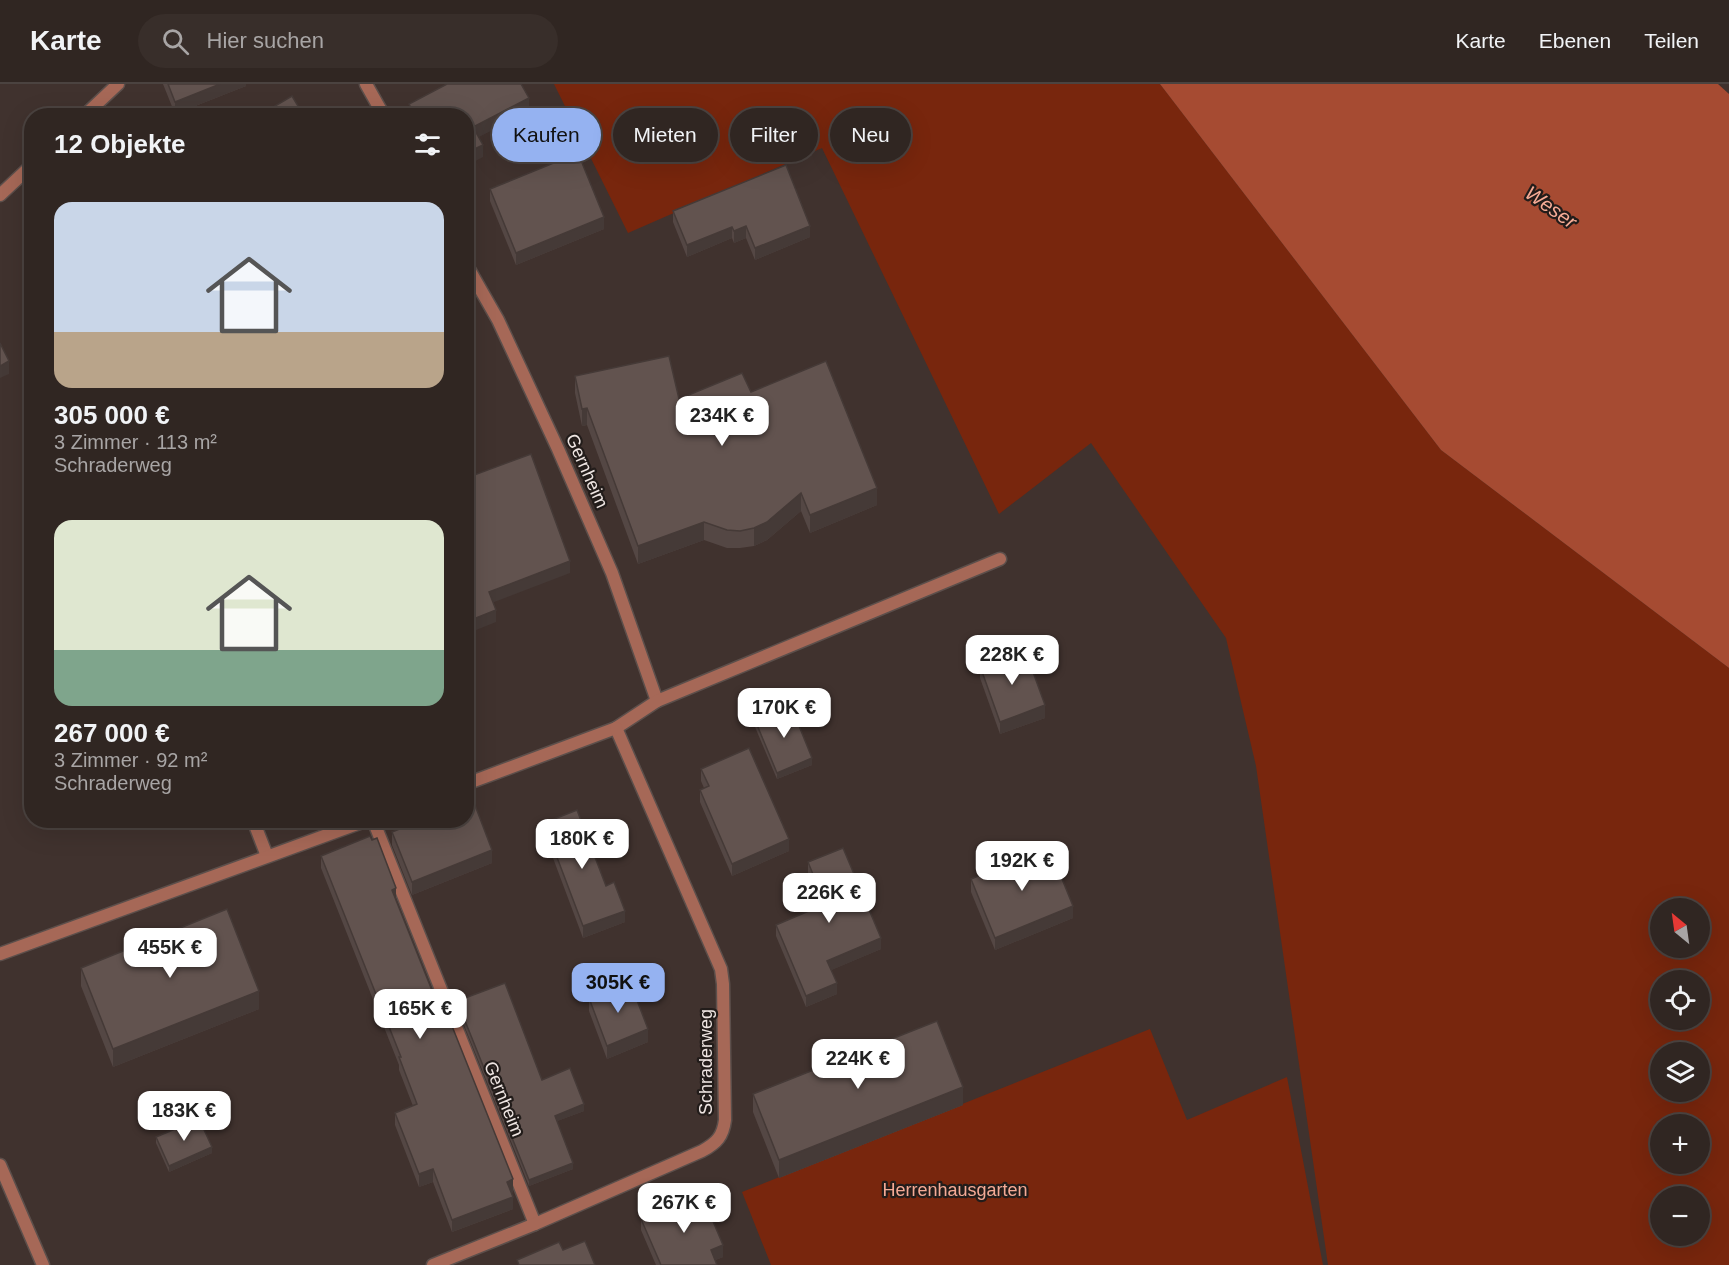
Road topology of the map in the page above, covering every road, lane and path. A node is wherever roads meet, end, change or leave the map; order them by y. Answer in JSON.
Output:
{"nodes":[{"id":1,"x":118,"y":84,"type":"edge"},
{"id":2,"x":366,"y":84,"type":"edge"},
{"id":3,"x":92,"y":108,"type":"edge"},
{"id":4,"x":380,"y":108,"type":"edge"},
{"id":5,"x":24,"y":172,"type":"edge"},
{"id":6,"x":0,"y":195,"type":"edge"},
{"id":7,"x":474,"y":278,"type":"edge"},
{"id":8,"x":1000,"y":559,"type":"dead end"},
{"id":9,"x":657,"y":701,"type":"junction"},
{"id":10,"x":616,"y":728,"type":"junction"},
{"id":11,"x":474,"y":781,"type":"edge"},
{"id":12,"x":256,"y":828,"type":"edge"},
{"id":13,"x":346,"y":828,"type":"edge"},
{"id":14,"x":377,"y":828,"type":"edge"},
{"id":15,"x":267,"y":856,"type":"junction"},
{"id":16,"x":0,"y":954,"type":"edge"},
{"id":17,"x":0,"y":1165,"type":"edge"},
{"id":18,"x":535,"y":1224,"type":"junction"},
{"id":19,"x":43,"y":1265,"type":"edge"},
{"id":20,"x":433,"y":1265,"type":"edge"}],
"edges":[{"from":1,"to":3,"type":"street"},
{"from":2,"to":4,"type":"street"},
{"from":5,"to":6,"type":"street"},
{"from":7,"to":9,"type":"street","name":"Gernheim"},
{"from":8,"to":9,"type":"street"},
{"from":9,"to":10,"type":"street"},
{"from":10,"to":11,"type":"street"},
{"from":10,"to":18,"type":"street","name":"Schraderweg"},
{"from":12,"to":15,"type":"street"},
{"from":13,"to":15,"type":"street"},
{"from":14,"to":18,"type":"street","name":"Gernheim"},
{"from":15,"to":16,"type":"street"},
{"from":17,"to":19,"type":"street"},
{"from":18,"to":20,"type":"street","name":"Schraderweg"}]}
